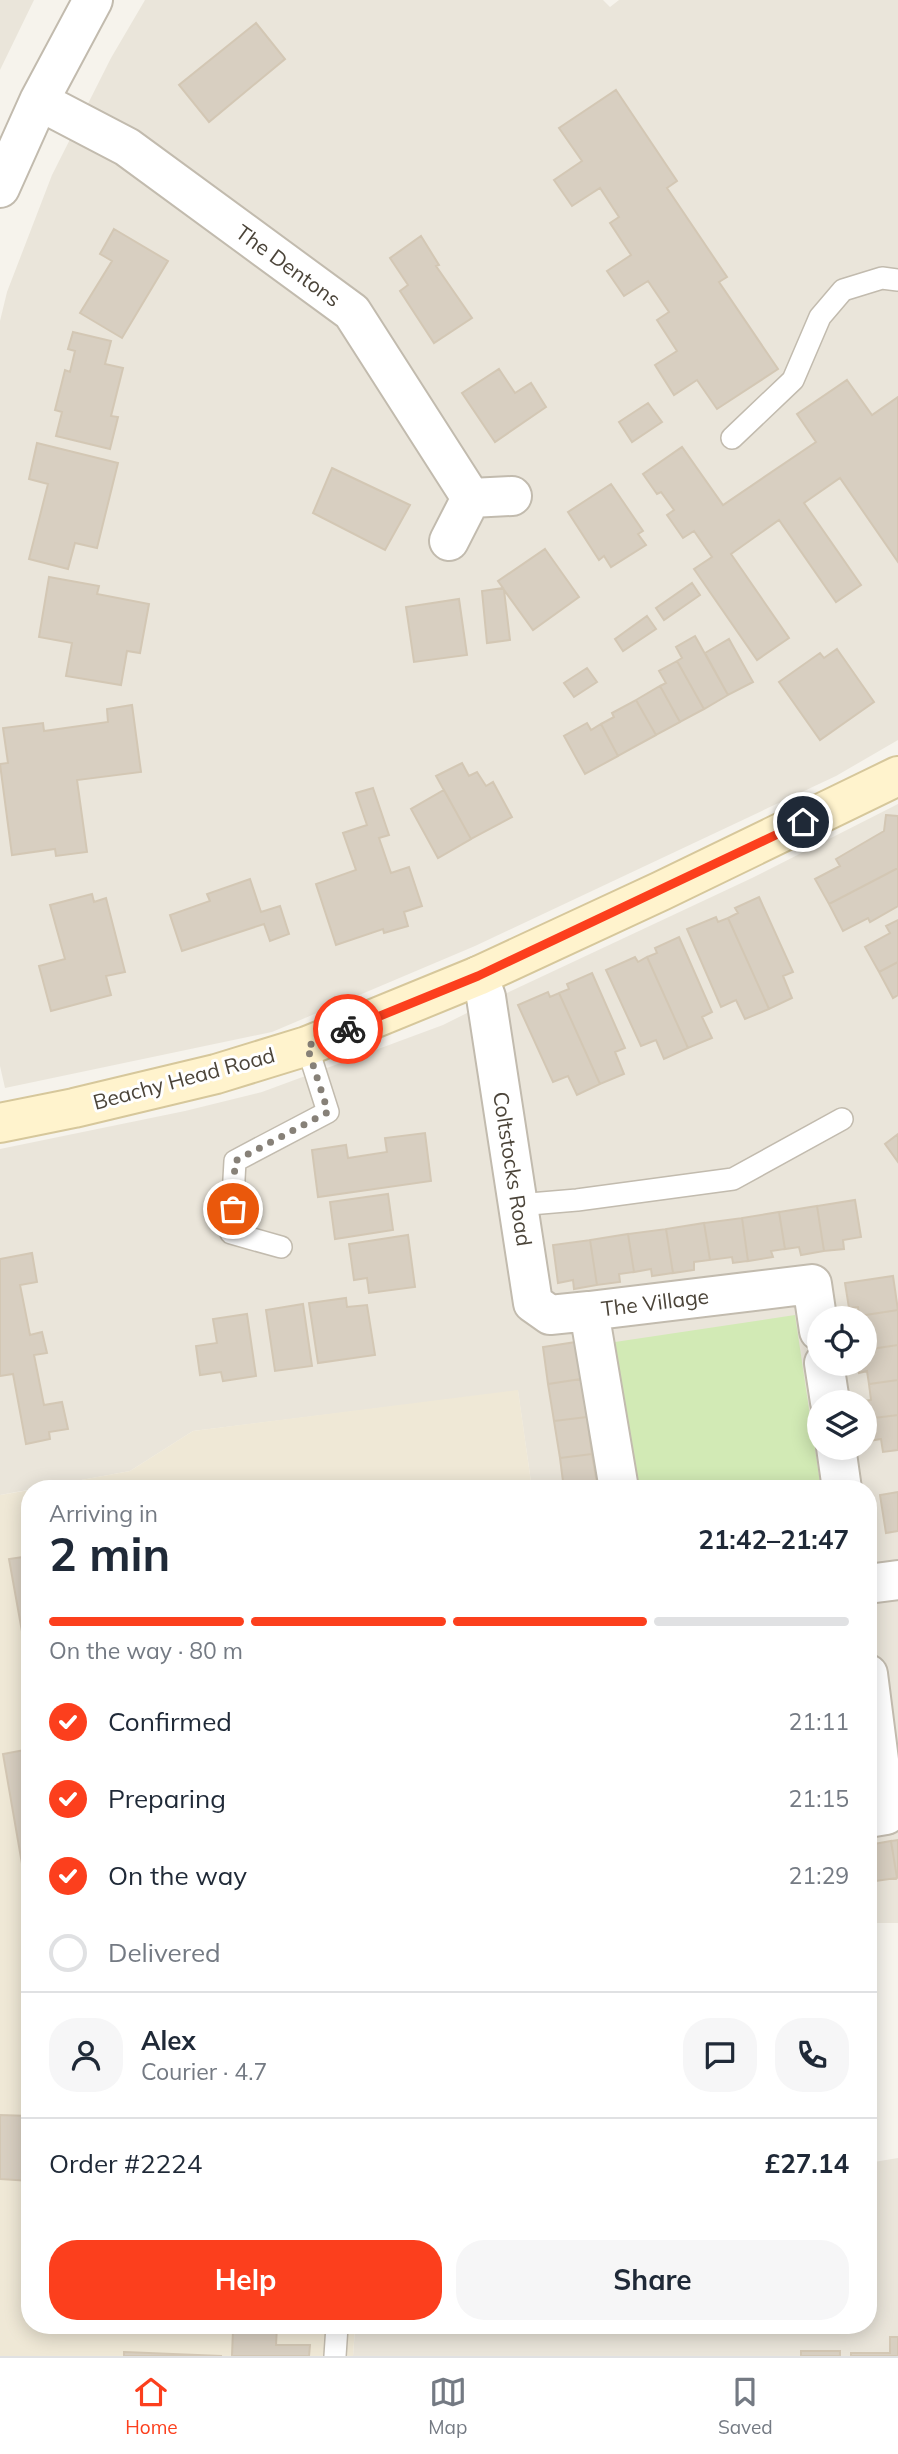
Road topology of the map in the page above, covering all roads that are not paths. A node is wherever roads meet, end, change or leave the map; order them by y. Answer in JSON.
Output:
{"nodes":[{"id":1,"x":93,"y":0,"type":"edge"},
{"id":2,"x":39,"y":101,"type":"junction"},
{"id":3,"x":0,"y":188,"type":"edge"},
{"id":4,"x":898,"y":280,"type":"edge"},
{"id":5,"x":732,"y":438,"type":"dead end"},
{"id":6,"x":512,"y":496,"type":"dead end"},
{"id":7,"x":471,"y":498,"type":"junction"},
{"id":8,"x":449,"y":541,"type":"dead end"},
{"id":9,"x":898,"y":776,"type":"edge"},
{"id":10,"x":478,"y":976,"type":"junction"},
{"id":11,"x":307,"y":1046,"type":"junction"},
{"id":12,"x":842,"y":1119,"type":"dead end"},
{"id":13,"x":0,"y":1123,"type":"edge"},
{"id":14,"x":517,"y":1205,"type":"junction"},
{"id":15,"x":281,"y":1247,"type":"dead end"},
{"id":16,"x":815,"y":1306,"type":"edge"},
{"id":17,"x":590,"y":1311,"type":"junction"},
{"id":18,"x":838,"y":1460,"type":"edge"},
{"id":19,"x":618,"y":1480,"type":"edge"},
{"id":20,"x":841,"y":1480,"type":"edge"},
{"id":21,"x":898,"y":1580,"type":"edge"},
{"id":22,"x":877,"y":1583,"type":"edge"},
{"id":23,"x":877,"y":1744,"type":"edge"},
{"id":24,"x":877,"y":1816,"type":"edge"},
{"id":25,"x":336,"y":2334,"type":"edge"},
{"id":26,"x":335,"y":2356,"type":"edge"}],
"edges":[{"from":1,"to":2,"type":"street"},
{"from":2,"to":3,"type":"street"},
{"from":2,"to":7,"type":"street","name":"The Dentons"},
{"from":4,"to":5,"type":"lane"},
{"from":6,"to":7,"type":"street"},
{"from":7,"to":8,"type":"street"},
{"from":9,"to":10,"type":"street","name":"Beachy Head Road"},
{"from":10,"to":11,"type":"street","name":"Beachy Head Road"},
{"from":10,"to":14,"type":"street","name":"Coltstocks Road"},
{"from":11,"to":13,"type":"street","name":"Beachy Head Road"},
{"from":11,"to":15,"type":"lane"},
{"from":12,"to":14,"type":"lane"},
{"from":14,"to":17,"type":"street","name":"Coltstocks Road"},
{"from":16,"to":17,"type":"street","name":"The Village"},
{"from":17,"to":19,"type":"street","name":"The Village"},
{"from":18,"to":20,"type":"street"},
{"from":21,"to":22,"type":"street"},
{"from":23,"to":24,"type":"street"},
{"from":25,"to":26,"type":"lane"}]}
